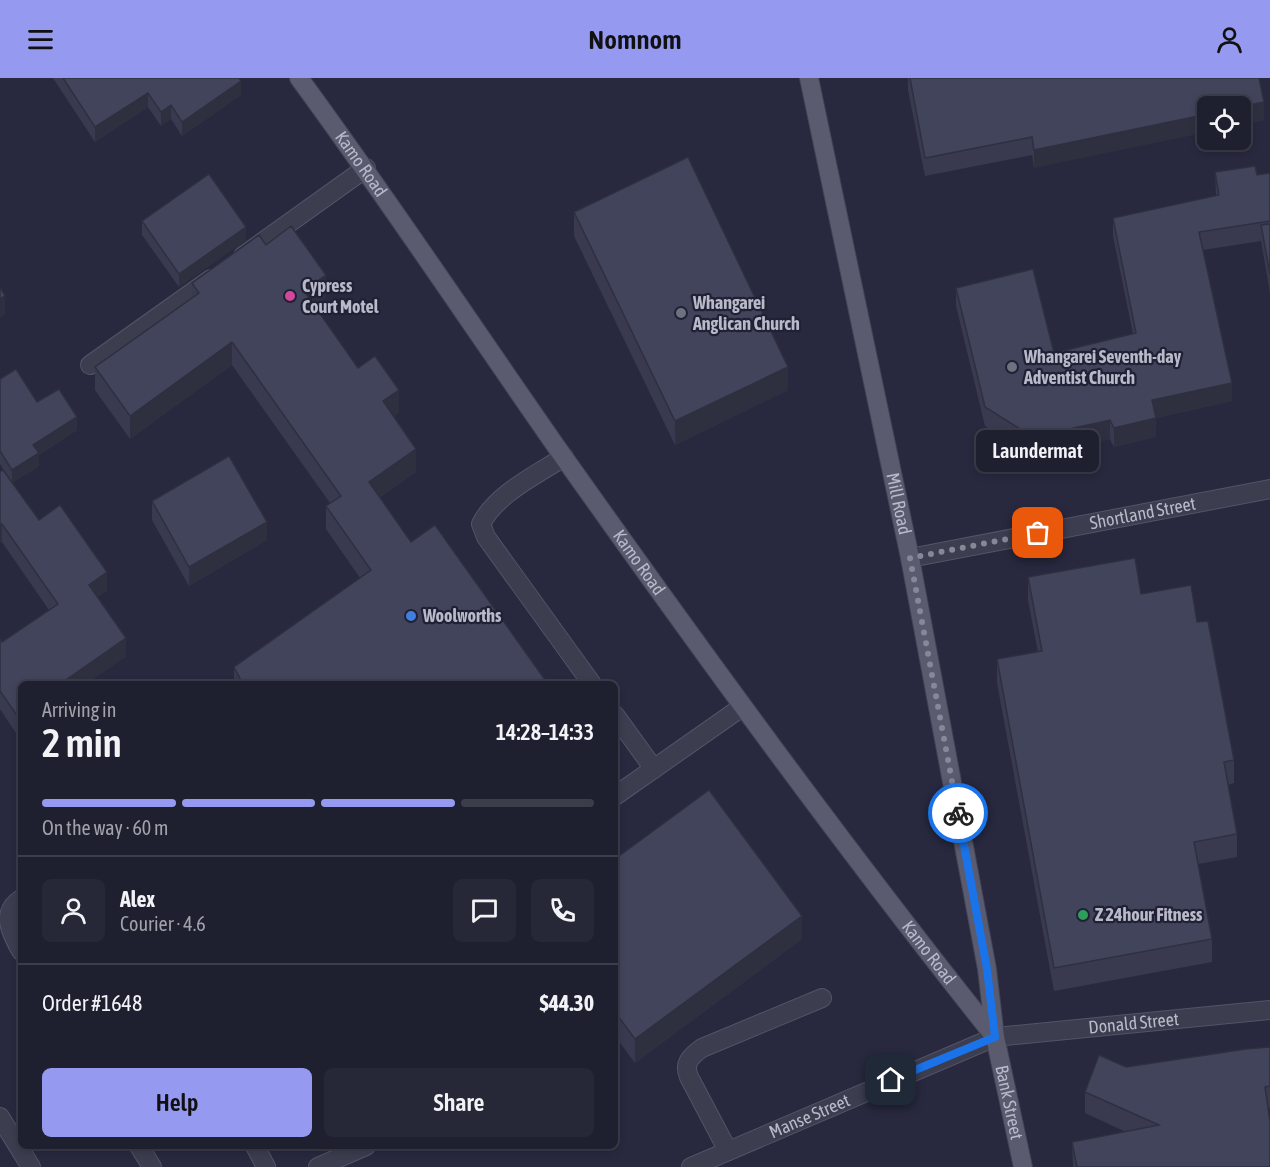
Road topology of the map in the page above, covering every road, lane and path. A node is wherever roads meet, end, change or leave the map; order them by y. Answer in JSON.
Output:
{"nodes":[{"id":1,"x":298,"y":78,"type":"edge"},
{"id":2,"x":809,"y":78,"type":"edge"},
{"id":3,"x":366,"y":168,"type":"junction"},
{"id":4,"x":90,"y":365,"type":"dead end"},
{"id":5,"x":564,"y":457,"type":"junction"},
{"id":6,"x":1270,"y":489,"type":"edge"},
{"id":7,"x":910,"y":558,"type":"junction"},
{"id":8,"x":590,"y":681,"type":"edge"},
{"id":9,"x":742,"y":707,"type":"junction"},
{"id":10,"x":618,"y":719,"type":"edge"},
{"id":11,"x":654,"y":769,"type":"junction"},
{"id":12,"x":618,"y":794,"type":"edge"},
{"id":13,"x":18,"y":901,"type":"edge"},
{"id":14,"x":18,"y":945,"type":"edge"},
{"id":15,"x":822,"y":999,"type":"dead end"},
{"id":16,"x":1270,"y":1010,"type":"edge"},
{"id":17,"x":995,"y":1037,"type":"junction"},
{"id":18,"x":0,"y":1117,"type":"edge"},
{"id":19,"x":18,"y":1146,"type":"edge"},
{"id":20,"x":20,"y":1149,"type":"edge"},
{"id":21,"x":141,"y":1149,"type":"edge"},
{"id":22,"x":257,"y":1149,"type":"edge"},
{"id":23,"x":359,"y":1149,"type":"edge"},
{"id":24,"x":728,"y":1151,"type":"junction"},
{"id":25,"x":31,"y":1167,"type":"edge"},
{"id":26,"x":152,"y":1167,"type":"edge"},
{"id":27,"x":266,"y":1167,"type":"edge"},
{"id":28,"x":318,"y":1167,"type":"edge"},
{"id":29,"x":691,"y":1167,"type":"edge"},
{"id":30,"x":1023,"y":1167,"type":"edge"}],
"edges":[{"from":1,"to":3,"type":"main road","name":"Kamo Road"},
{"from":2,"to":7,"type":"main road","name":"Mill Road"},
{"from":3,"to":4,"type":"street"},
{"from":3,"to":5,"type":"main road","name":"Kamo Road"},
{"from":5,"to":8,"type":"street"},
{"from":5,"to":9,"type":"main road","name":"Kamo Road"},
{"from":6,"to":7,"type":"street","name":"Shortland Street"},
{"from":7,"to":17,"type":"main road","name":"Mill Road"},
{"from":9,"to":11,"type":"street"},
{"from":9,"to":17,"type":"main road","name":"Kamo Road"},
{"from":10,"to":11,"type":"street"},
{"from":11,"to":12,"type":"street"},
{"from":13,"to":14,"type":"street"},
{"from":15,"to":24,"type":"street"},
{"from":16,"to":17,"type":"street","name":"Donald Street"},
{"from":17,"to":24,"type":"street","name":"Manse Street"},
{"from":17,"to":30,"type":"main road","name":"Bank Street"},
{"from":18,"to":19,"type":"street"},
{"from":20,"to":25,"type":"street"},
{"from":21,"to":26,"type":"street"},
{"from":22,"to":27,"type":"street"},
{"from":23,"to":28,"type":"street"},
{"from":24,"to":29,"type":"street","name":"Manse Street"}]}
